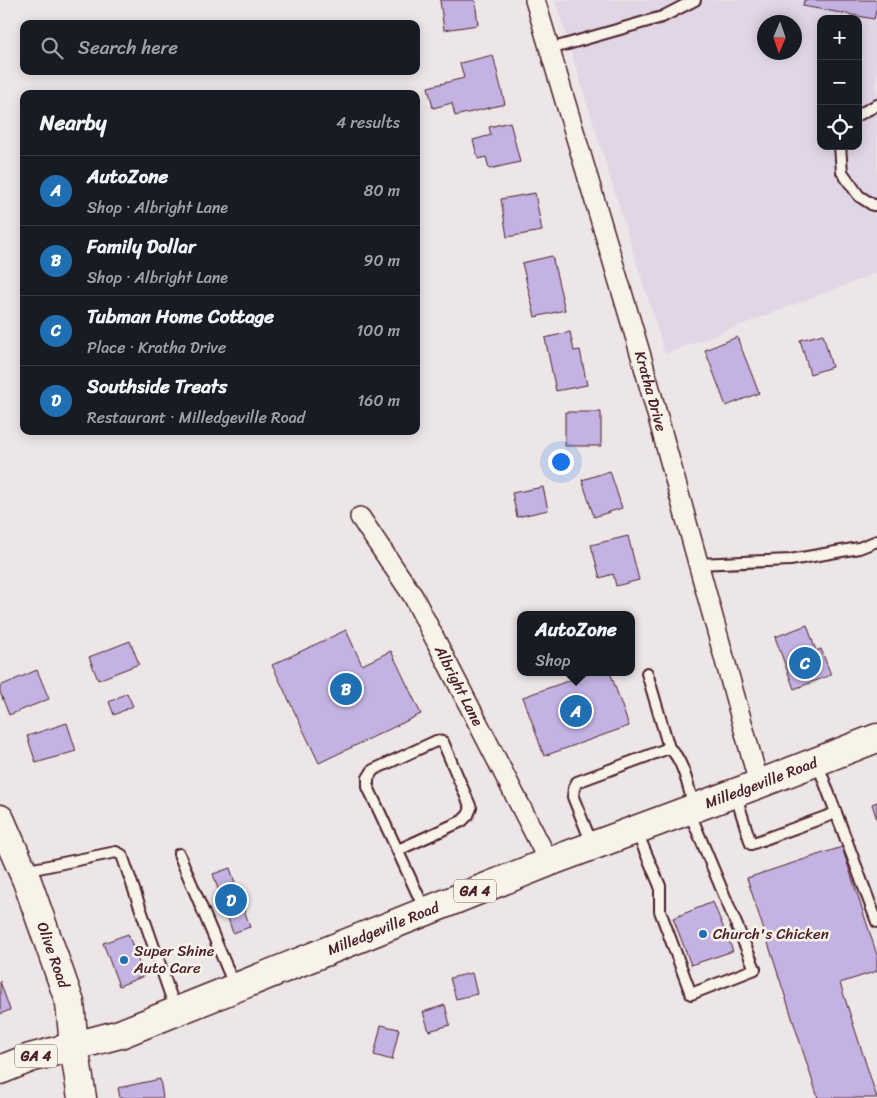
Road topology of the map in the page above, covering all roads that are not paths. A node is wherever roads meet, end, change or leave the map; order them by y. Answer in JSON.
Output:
{"nodes":[{"id":1,"x":535,"y":0,"type":"edge"},
{"id":2,"x":695,"y":0,"type":"edge"},
{"id":3,"x":550,"y":50,"type":"junction"},
{"id":4,"x":877,"y":105,"type":"edge"},
{"id":5,"x":862,"y":113,"type":"edge"},
{"id":6,"x":840,"y":150,"type":"edge"},
{"id":7,"x":877,"y":205,"type":"edge"},
{"id":8,"x":360,"y":516,"type":"dead end"},
{"id":9,"x":877,"y":541,"type":"edge"},
{"id":10,"x":698,"y":564,"type":"junction"},
{"id":11,"x":647,"y":673,"type":"dead end"},
{"id":12,"x":877,"y":738,"type":"edge"},
{"id":13,"x":669,"y":748,"type":"junction"},
{"id":14,"x":817,"y":761,"type":"junction"},
{"id":15,"x":747,"y":789,"type":"junction"},
{"id":16,"x":692,"y":809,"type":"junction"},
{"id":17,"x":836,"y":813,"type":"junction"},
{"id":18,"x":0,"y":819,"type":"edge"},
{"id":19,"x":636,"y":829,"type":"junction"},
{"id":20,"x":592,"y":845,"type":"junction"},
{"id":21,"x":398,"y":850,"type":"junction"},
{"id":22,"x":180,"y":854,"type":"dead end"},
{"id":23,"x":549,"y":862,"type":"junction"},
{"id":24,"x":23,"y":872,"type":"junction"},
{"id":25,"x":426,"y":911,"type":"junction"},
{"id":26,"x":877,"y":922,"type":"edge"},
{"id":27,"x":235,"y":988,"type":"junction"},
{"id":28,"x":177,"y":1012,"type":"junction"},
{"id":29,"x":74,"y":1046,"type":"junction"},
{"id":30,"x":0,"y":1070,"type":"edge"},
{"id":31,"x":82,"y":1098,"type":"edge"}],
"edges":[{"from":1,"to":3,"type":"street","name":"Kratha Drive"},
{"from":2,"to":3,"type":"lane"},
{"from":3,"to":10,"type":"street","name":"Kratha Drive"},
{"from":4,"to":5,"type":"lane"},
{"from":6,"to":7,"type":"lane"},
{"from":8,"to":23,"type":"street","name":"Albright Lane"},
{"from":9,"to":10,"type":"lane"},
{"from":10,"to":15,"type":"street","name":"Kratha Drive"},
{"from":11,"to":13,"type":"lane"},
{"from":12,"to":14,"type":"main road","name":"Milledgeville Road","number":"GA 4"},
{"from":13,"to":16,"type":"lane"},
{"from":13,"to":20,"type":"lane"},
{"from":14,"to":15,"type":"main road","name":"Milledgeville Road","number":"GA 4"},
{"from":14,"to":17,"type":"lane"},
{"from":15,"to":16,"type":"main road","name":"Milledgeville Road","number":"GA 4"},
{"from":15,"to":17,"type":"lane"},
{"from":16,"to":19,"type":"main road","name":"Milledgeville Road","number":"GA 4"},
{"from":16,"to":19,"type":"lane"},
{"from":17,"to":26,"type":"lane"},
{"from":18,"to":24,"type":"main road","name":"Olive Road"},
{"from":19,"to":20,"type":"main road","name":"Milledgeville Road","number":"GA 4"},
{"from":20,"to":23,"type":"main road","name":"Milledgeville Road","number":"GA 4"},
{"from":21,"to":21,"type":"lane"},
{"from":21,"to":25,"type":"lane"},
{"from":22,"to":27,"type":"lane"},
{"from":23,"to":25,"type":"main road","name":"Milledgeville Road","number":"GA 4"},
{"from":24,"to":28,"type":"lane"},
{"from":24,"to":29,"type":"main road","name":"Olive Road"},
{"from":25,"to":27,"type":"main road","name":"Milledgeville Road","number":"GA 4"},
{"from":27,"to":28,"type":"main road","name":"Milledgeville Road","number":"GA 4"},
{"from":28,"to":29,"type":"main road","name":"Milledgeville Road","number":"GA 4"},
{"from":29,"to":30,"type":"main road","name":"Milledgeville Road","number":"GA 4"},
{"from":29,"to":31,"type":"main road","name":"Olive Road"}]}
